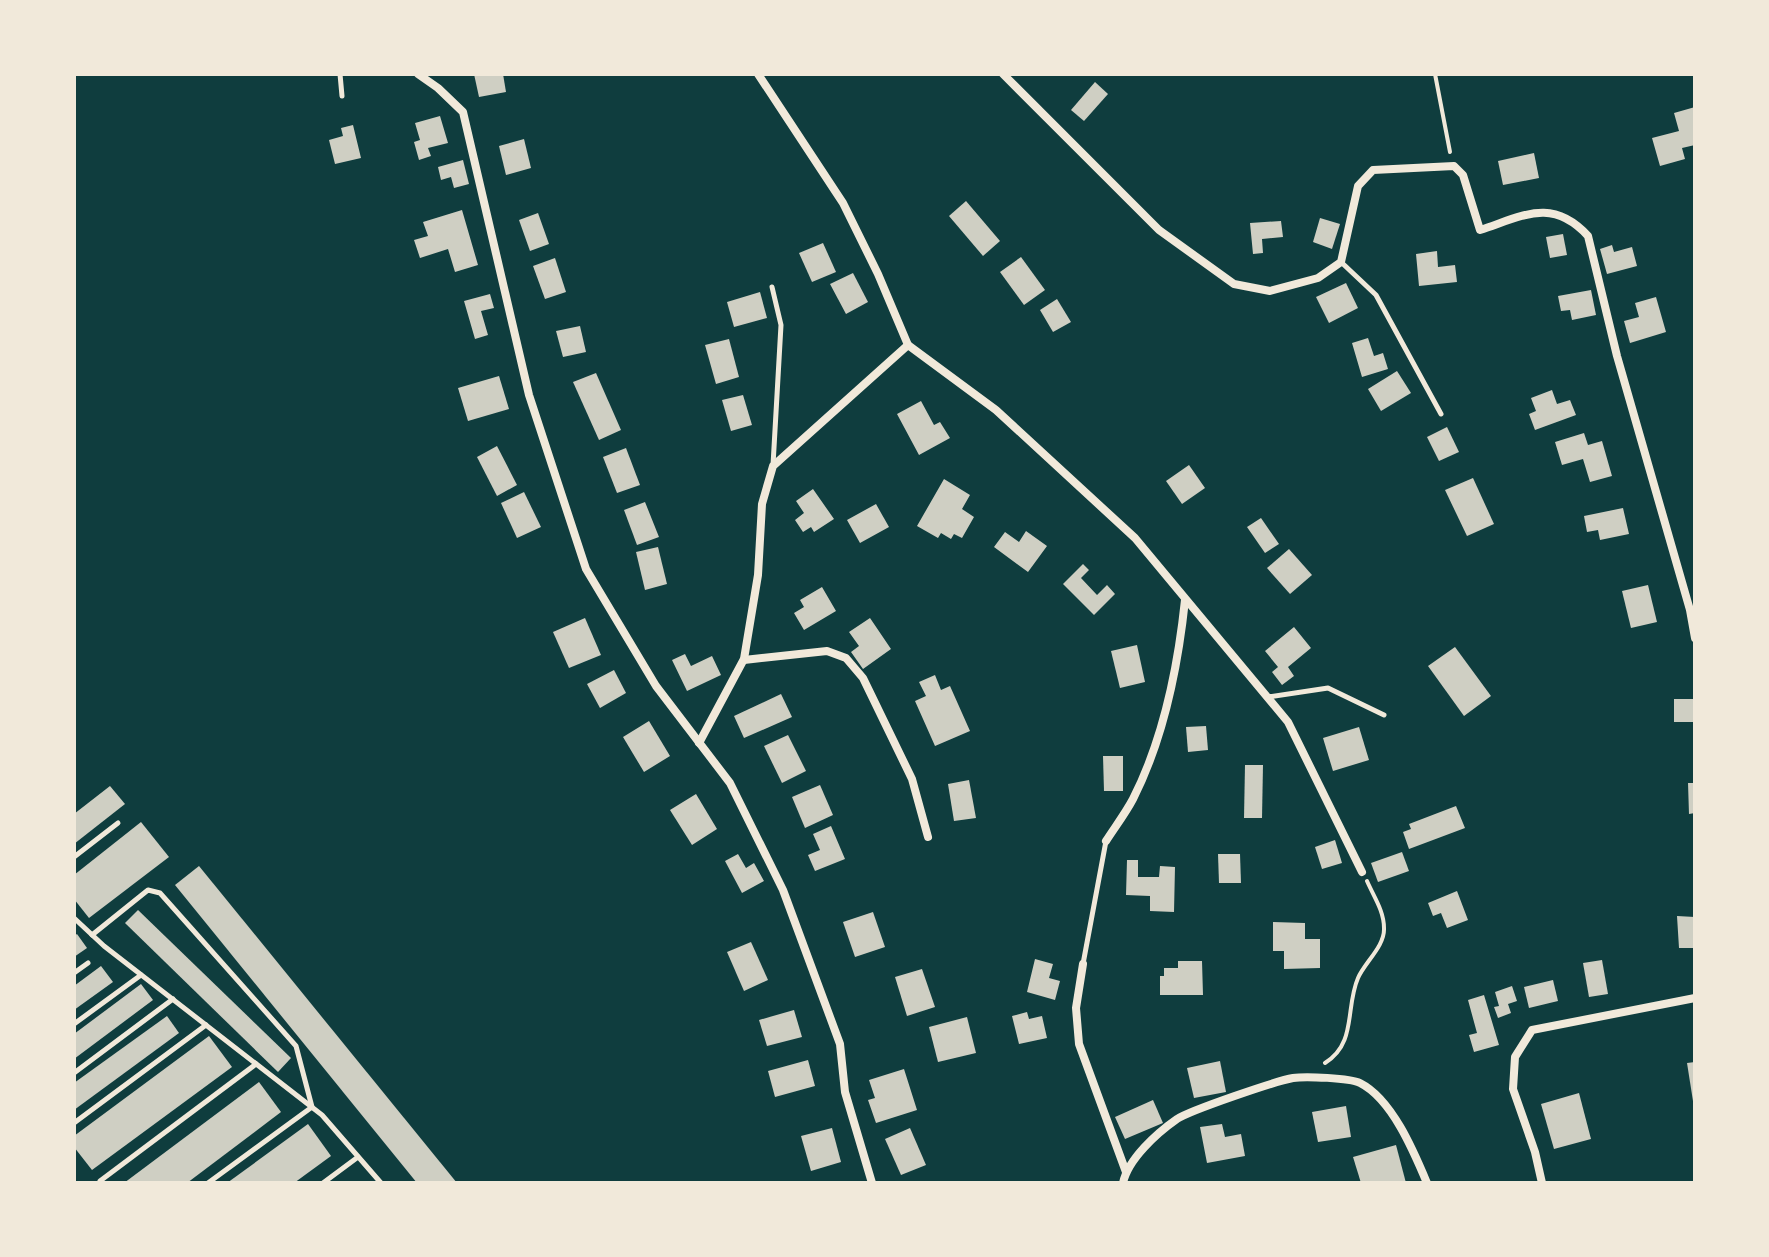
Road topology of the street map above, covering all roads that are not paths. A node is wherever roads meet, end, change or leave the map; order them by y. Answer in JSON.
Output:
{"nodes":[{"id":1,"x":340,"y":74,"type":"edge"},
{"id":2,"x":418,"y":74,"type":"edge"},
{"id":3,"x":758,"y":74,"type":"edge"},
{"id":4,"x":1003,"y":74,"type":"edge"},
{"id":5,"x":342,"y":96,"type":"dead end"},
{"id":6,"x":1341,"y":262,"type":"junction"},
{"id":7,"x":772,"y":287,"type":"dead end"},
{"id":8,"x":908,"y":345,"type":"junction"},
{"id":9,"x":1441,"y":414,"type":"dead end"},
{"id":10,"x":773,"y":466,"type":"junction"},
{"id":11,"x":1185,"y":600,"type":"junction"},
{"id":12,"x":1695,"y":638,"type":"edge"},
{"id":13,"x":744,"y":660,"type":"junction"},
{"id":14,"x":1267,"y":697,"type":"junction"},
{"id":15,"x":1384,"y":715,"type":"dead end"},
{"id":16,"x":699,"y":743,"type":"junction"},
{"id":17,"x":118,"y":823,"type":"dead end"},
{"id":18,"x":928,"y":837,"type":"dead end"},
{"id":19,"x":1106,"y":841,"type":"joint"},
{"id":20,"x":74,"y":857,"type":"edge"},
{"id":21,"x":1362,"y":872,"type":"road end"},
{"id":22,"x":74,"y":918,"type":"edge"},
{"id":23,"x":92,"y":935,"type":"junction"},
{"id":24,"x":88,"y":963,"type":"dead end"},
{"id":25,"x":1083,"y":964,"type":"joint"},
{"id":26,"x":74,"y":973,"type":"edge"},
{"id":27,"x":141,"y":975,"type":"junction"},
{"id":28,"x":1695,"y":998,"type":"edge"},
{"id":29,"x":173,"y":999,"type":"junction"},
{"id":30,"x":74,"y":1024,"type":"edge"},
{"id":31,"x":206,"y":1025,"type":"junction"},
{"id":32,"x":256,"y":1064,"type":"junction"},
{"id":33,"x":74,"y":1073,"type":"edge"},
{"id":34,"x":312,"y":1107,"type":"junction"},
{"id":35,"x":74,"y":1123,"type":"edge"},
{"id":36,"x":358,"y":1157,"type":"junction"},
{"id":37,"x":1126,"y":1172,"type":"junction"},
{"id":38,"x":100,"y":1181,"type":"edge"},
{"id":39,"x":208,"y":1183,"type":"edge"},
{"id":40,"x":323,"y":1183,"type":"edge"},
{"id":41,"x":381,"y":1183,"type":"edge"},
{"id":42,"x":872,"y":1183,"type":"edge"},
{"id":43,"x":1123,"y":1183,"type":"edge"},
{"id":44,"x":1427,"y":1183,"type":"edge"},
{"id":45,"x":1542,"y":1183,"type":"edge"}],
"edges":[{"from":1,"to":5,"type":"lane"},
{"from":2,"to":16,"type":"street"},
{"from":3,"to":8,"type":"street"},
{"from":4,"to":6,"type":"street"},
{"from":6,"to":9,"type":"lane"},
{"from":6,"to":12,"type":"street"},
{"from":7,"to":10,"type":"lane"},
{"from":8,"to":10,"type":"street"},
{"from":8,"to":11,"type":"street"},
{"from":10,"to":13,"type":"street"},
{"from":11,"to":14,"type":"street"},
{"from":11,"to":19,"type":"street"},
{"from":13,"to":16,"type":"street"},
{"from":13,"to":18,"type":"street"},
{"from":14,"to":15,"type":"lane"},
{"from":14,"to":21,"type":"street"},
{"from":16,"to":42,"type":"street"},
{"from":17,"to":20,"type":"lane"},
{"from":19,"to":25,"type":"lane"},
{"from":22,"to":23,"type":"lane"},
{"from":23,"to":27,"type":"lane"},
{"from":23,"to":34,"type":"lane"},
{"from":24,"to":26,"type":"lane"},
{"from":25,"to":37,"type":"street"},
{"from":27,"to":29,"type":"lane"},
{"from":27,"to":30,"type":"lane"},
{"from":28,"to":45,"type":"street"},
{"from":29,"to":31,"type":"lane"},
{"from":29,"to":33,"type":"lane"},
{"from":31,"to":32,"type":"lane"},
{"from":31,"to":35,"type":"lane"},
{"from":32,"to":34,"type":"lane"},
{"from":32,"to":38,"type":"lane"},
{"from":34,"to":36,"type":"lane"},
{"from":34,"to":39,"type":"lane"},
{"from":36,"to":40,"type":"lane"},
{"from":36,"to":41,"type":"lane"},
{"from":37,"to":43,"type":"street"},
{"from":37,"to":44,"type":"street"}]}
